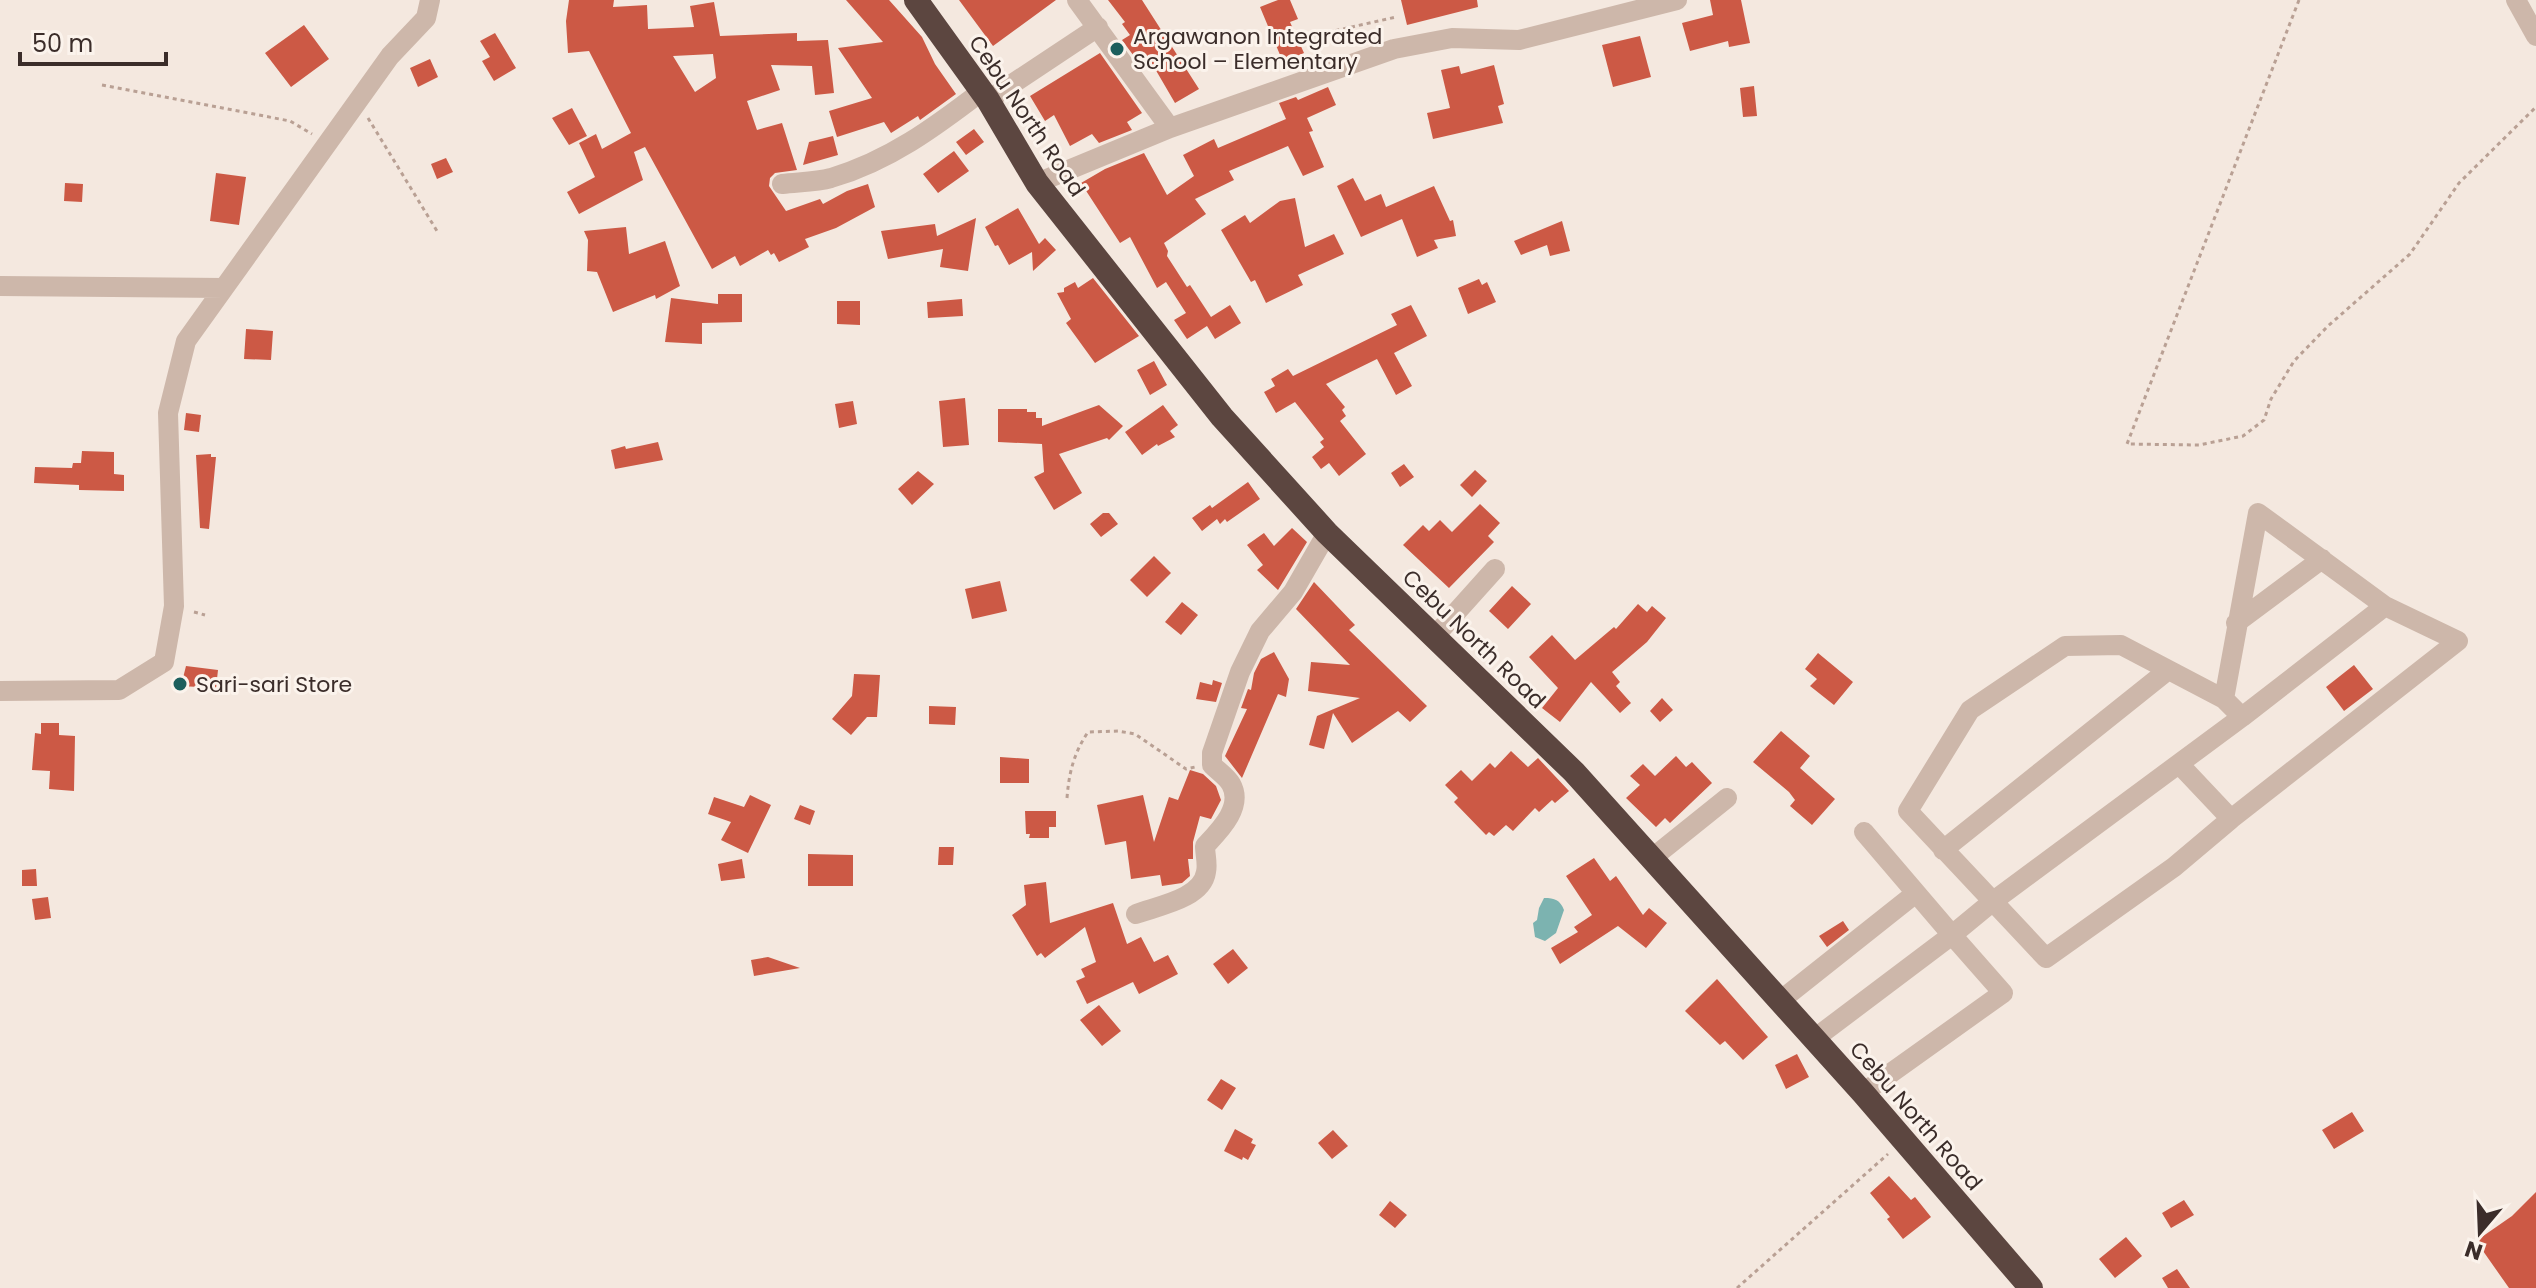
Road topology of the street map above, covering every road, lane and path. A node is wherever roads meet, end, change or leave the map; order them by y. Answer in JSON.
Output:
{"nodes":[{"id":1,"x":430,"y":0,"type":"edge"},
{"id":2,"x":916,"y":0,"type":"edge"},
{"id":3,"x":1077,"y":0,"type":"edge"},
{"id":4,"x":1677,"y":0,"type":"edge"},
{"id":5,"x":2299,"y":0,"type":"edge"},
{"id":6,"x":2516,"y":0,"type":"edge"},
{"id":7,"x":1396,"y":17,"type":"dead end"},
{"id":8,"x":1098,"y":27,"type":"junction"},
{"id":9,"x":1312,"y":36,"type":"dead end"},
{"id":10,"x":2536,"y":36,"type":"edge"},
{"id":11,"x":102,"y":85,"type":"dead end"},
{"id":12,"x":985,"y":95,"type":"junction"},
{"id":13,"x":358,"y":101,"type":"junction"},
{"id":14,"x":2536,"y":107,"type":"edge"},
{"id":15,"x":1170,"y":128,"type":"junction"},
{"id":16,"x":328,"y":143,"type":"junction"},
{"id":17,"x":1037,"y":183,"type":"junction"},
{"id":18,"x":782,"y":184,"type":"dead end"},
{"id":19,"x":437,"y":231,"type":"dead end"},
{"id":20,"x":0,"y":286,"type":"edge"},
{"id":21,"x":224,"y":288,"type":"junction"},
{"id":22,"x":1327,"y":533,"type":"junction"},
{"id":23,"x":2322,"y":559,"type":"junction"},
{"id":24,"x":1495,"y":569,"type":"dead end"},
{"id":25,"x":2385,"y":606,"type":"junction"},
{"id":26,"x":2236,"y":623,"type":"junction"},
{"id":27,"x":1434,"y":637,"type":"junction"},
{"id":28,"x":2167,"y":671,"type":"junction"},
{"id":29,"x":0,"y":691,"type":"edge"},
{"id":30,"x":2224,"y":699,"type":"junction"},
{"id":31,"x":2242,"y":717,"type":"junction"},
{"id":32,"x":2179,"y":764,"type":"junction"},
{"id":33,"x":1212,"y":765,"type":"junction"},
{"id":34,"x":1067,"y":798,"type":"dead end"},
{"id":35,"x":1727,"y":798,"type":"dead end"},
{"id":36,"x":2231,"y":819,"type":"junction"},
{"id":37,"x":1864,"y":832,"type":"dead end"},
{"id":38,"x":1943,"y":850,"type":"junction"},
{"id":39,"x":1651,"y":859,"type":"junction"},
{"id":40,"x":1916,"y":893,"type":"junction"},
{"id":41,"x":1992,"y":902,"type":"junction"},
{"id":42,"x":1136,"y":914,"type":"dead end"},
{"id":43,"x":1952,"y":935,"type":"junction"},
{"id":44,"x":1780,"y":1001,"type":"junction"},
{"id":45,"x":1814,"y":1039,"type":"junction"},
{"id":46,"x":1863,"y":1093,"type":"junction"},
{"id":47,"x":1902,"y":1141,"type":"junction"},
{"id":48,"x":1737,"y":1288,"type":"edge"},
{"id":49,"x":2031,"y":1288,"type":"edge"}],
"edges":[{"from":1,"to":13,"type":"street"},
{"from":2,"to":12,"type":"highway","name":"Cebu North Road"},
{"from":3,"to":8,"type":"street"},
{"from":4,"to":15,"type":"street"},
{"from":5,"to":14,"type":"path"},
{"from":6,"to":10,"type":"street"},
{"from":7,"to":9,"type":"path"},
{"from":8,"to":12,"type":"street"},
{"from":8,"to":15,"type":"street"},
{"from":11,"to":16,"type":"path"},
{"from":12,"to":17,"type":"highway","name":"Cebu North Road"},
{"from":12,"to":18,"type":"street"},
{"from":13,"to":16,"type":"street"},
{"from":13,"to":19,"type":"path"},
{"from":15,"to":17,"type":"street"},
{"from":16,"to":21,"type":"street"},
{"from":17,"to":22,"type":"highway","name":"Cebu North Road"},
{"from":20,"to":21,"type":"street"},
{"from":21,"to":29,"type":"street"},
{"from":22,"to":27,"type":"highway","name":"Cebu North Road"},
{"from":22,"to":33,"type":"street"},
{"from":23,"to":25,"type":"street"},
{"from":23,"to":26,"type":"street"},
{"from":23,"to":26,"type":"street"},
{"from":24,"to":27,"type":"street"},
{"from":25,"to":31,"type":"street"},
{"from":25,"to":36,"type":"street"},
{"from":26,"to":30,"type":"street"},
{"from":27,"to":39,"type":"highway","name":"Cebu North Road"},
{"from":28,"to":30,"type":"street"},
{"from":28,"to":38,"type":"street"},
{"from":28,"to":38,"type":"street"},
{"from":30,"to":31,"type":"street"},
{"from":31,"to":32,"type":"street"},
{"from":32,"to":36,"type":"street"},
{"from":32,"to":41,"type":"street"},
{"from":33,"to":34,"type":"path"},
{"from":33,"to":42,"type":"street"},
{"from":35,"to":39,"type":"street"},
{"from":36,"to":41,"type":"street"},
{"from":37,"to":40,"type":"street"},
{"from":38,"to":41,"type":"street"},
{"from":39,"to":44,"type":"highway","name":"Cebu North Road"},
{"from":40,"to":43,"type":"street"},
{"from":40,"to":44,"type":"street"},
{"from":41,"to":43,"type":"street"},
{"from":43,"to":45,"type":"street"},
{"from":43,"to":46,"type":"street"},
{"from":44,"to":45,"type":"highway","name":"Cebu North Road"},
{"from":45,"to":46,"type":"highway","name":"Cebu North Road"},
{"from":46,"to":47,"type":"highway","name":"Cebu North Road"},
{"from":47,"to":48,"type":"path"},
{"from":47,"to":49,"type":"highway","name":"Cebu North Road"}]}
